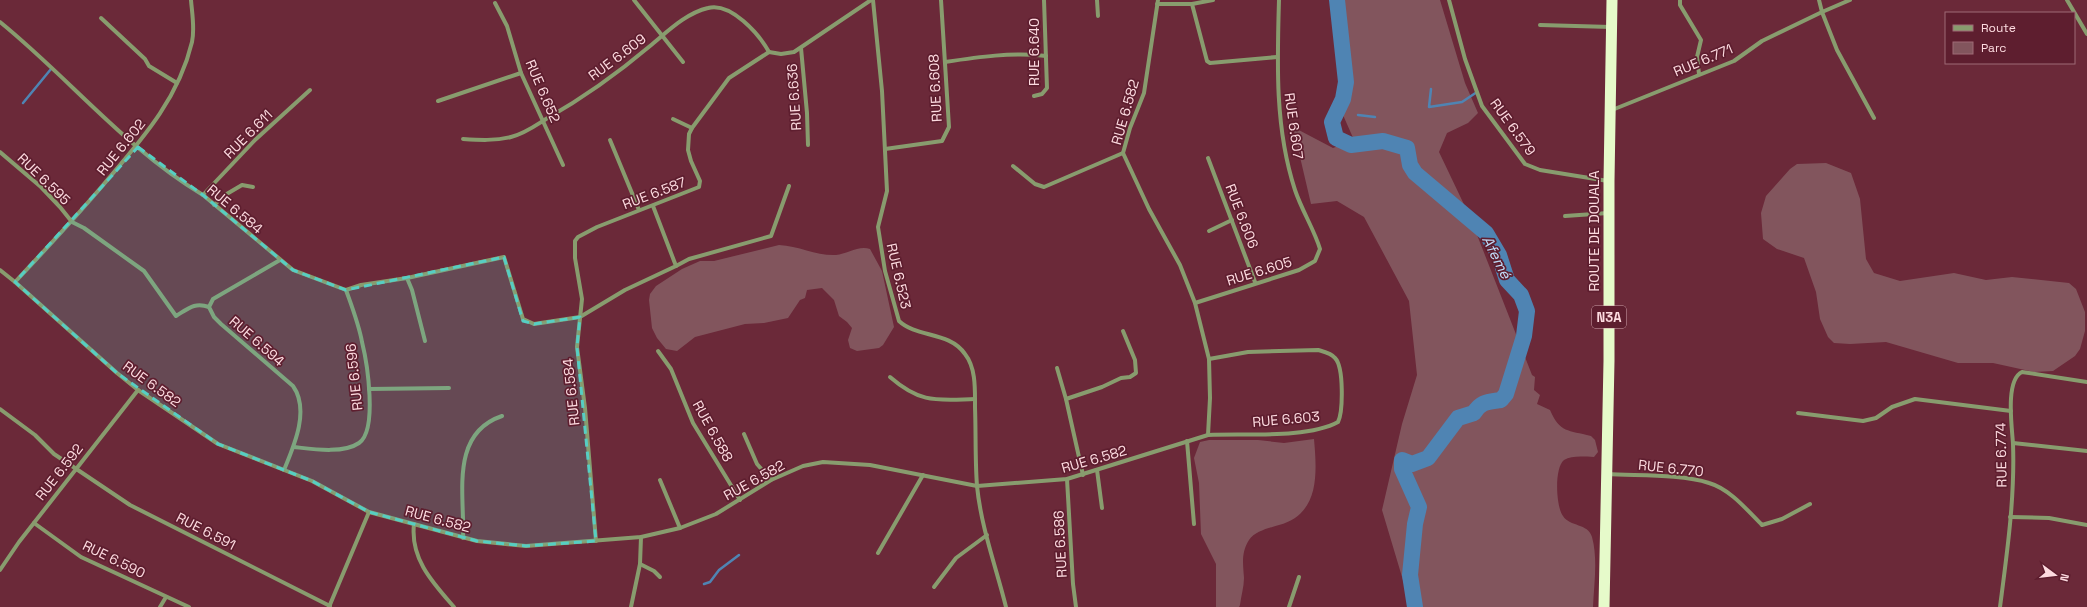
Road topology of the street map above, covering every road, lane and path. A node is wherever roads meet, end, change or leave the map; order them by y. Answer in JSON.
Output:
{"nodes":[{"id":1,"x":191,"y":0,"type":"edge"},
{"id":2,"x":634,"y":0,"type":"edge"},
{"id":3,"x":872,"y":0,"type":"edge"},
{"id":4,"x":941,"y":0,"type":"edge"},
{"id":5,"x":1044,"y":0,"type":"edge"},
{"id":6,"x":1096,"y":0,"type":"edge"},
{"id":7,"x":1213,"y":0,"type":"edge"},
{"id":8,"x":1279,"y":0,"type":"edge"},
{"id":9,"x":1450,"y":0,"type":"edge"},
{"id":10,"x":1612,"y":0,"type":"edge"},
{"id":11,"x":1680,"y":0,"type":"edge"},
{"id":12,"x":1819,"y":0,"type":"edge"},
{"id":13,"x":1850,"y":0,"type":"edge"},
{"id":14,"x":2067,"y":0,"type":"edge"},
{"id":15,"x":1157,"y":2,"type":"edge"},
{"id":16,"x":495,"y":3,"type":"dead end"},
{"id":17,"x":1192,"y":4,"type":"junction"},
{"id":18,"x":1822,"y":12,"type":"junction"},
{"id":19,"x":2074,"y":12,"type":"edge"},
{"id":20,"x":2075,"y":14,"type":"edge"},
{"id":21,"x":1098,"y":16,"type":"dead end"},
{"id":22,"x":101,"y":18,"type":"dead end"},
{"id":23,"x":0,"y":22,"type":"edge"},
{"id":24,"x":1540,"y":25,"type":"dead end"},
{"id":25,"x":1611,"y":28,"type":"junction"},
{"id":26,"x":2087,"y":34,"type":"edge"},
{"id":27,"x":662,"y":37,"type":"junction"},
{"id":28,"x":801,"y":48,"type":"junction"},
{"id":29,"x":769,"y":52,"type":"junction"},
{"id":30,"x":1046,"y":56,"type":"junction"},
{"id":31,"x":1277,"y":57,"type":"junction"},
{"id":32,"x":683,"y":62,"type":"dead end"},
{"id":33,"x":945,"y":62,"type":"junction"},
{"id":34,"x":521,"y":73,"type":"junction"},
{"id":35,"x":1699,"y":74,"type":"junction"},
{"id":36,"x":176,"y":83,"type":"junction"},
{"id":37,"x":310,"y":90,"type":"dead end"},
{"id":38,"x":1034,"y":96,"type":"dead end"},
{"id":39,"x":438,"y":101,"type":"dead end"},
{"id":40,"x":1610,"y":111,"type":"junction"},
{"id":41,"x":1874,"y":118,"type":"dead end"},
{"id":42,"x":673,"y":119,"type":"dead end"},
{"id":43,"x":544,"y":121,"type":"junction"},
{"id":44,"x":692,"y":128,"type":"junction"},
{"id":45,"x":463,"y":139,"type":"dead end"},
{"id":46,"x":610,"y":140,"type":"dead end"},
{"id":47,"x":808,"y":145,"type":"dead end"},
{"id":48,"x":138,"y":147,"type":"junction"},
{"id":49,"x":885,"y":149,"type":"junction"},
{"id":50,"x":0,"y":152,"type":"edge"},
{"id":51,"x":1123,"y":152,"type":"junction"},
{"id":52,"x":1208,"y":158,"type":"dead end"},
{"id":53,"x":563,"y":165,"type":"dead end"},
{"id":54,"x":1012,"y":166,"type":"dead end"},
{"id":55,"x":1609,"y":181,"type":"junction"},
{"id":56,"x":789,"y":186,"type":"dead end"},
{"id":57,"x":253,"y":187,"type":"dead end"},
{"id":58,"x":203,"y":195,"type":"junction"},
{"id":59,"x":214,"y":205,"type":"junction"},
{"id":60,"x":653,"y":206,"type":"junction"},
{"id":61,"x":639,"y":210,"type":"junction"},
{"id":62,"x":1609,"y":213,"type":"junction"},
{"id":63,"x":1565,"y":216,"type":"dead end"},
{"id":64,"x":1232,"y":220,"type":"junction"},
{"id":65,"x":72,"y":222,"type":"junction"},
{"id":66,"x":1209,"y":231,"type":"dead end"},
{"id":67,"x":575,"y":242,"type":"joint"},
{"id":68,"x":1320,"y":249,"type":"joint"},
{"id":69,"x":280,"y":260,"type":"junction"},
{"id":70,"x":676,"y":266,"type":"junction"},
{"id":71,"x":0,"y":270,"type":"edge"},
{"id":72,"x":407,"y":278,"type":"junction"},
{"id":73,"x":15,"y":282,"type":"junction"},
{"id":74,"x":1255,"y":282,"type":"junction"},
{"id":75,"x":346,"y":290,"type":"junction"},
{"id":76,"x":1195,"y":303,"type":"junction"},
{"id":77,"x":209,"y":307,"type":"junction"},
{"id":78,"x":580,"y":317,"type":"junction"},
{"id":79,"x":1123,"y":331,"type":"dead end"},
{"id":80,"x":425,"y":341,"type":"dead end"},
{"id":81,"x":658,"y":351,"type":"dead end"},
{"id":82,"x":1209,"y":360,"type":"junction"},
{"id":83,"x":1057,"y":368,"type":"dead end"},
{"id":84,"x":890,"y":377,"type":"dead end"},
{"id":85,"x":2087,"y":382,"type":"edge"},
{"id":86,"x":450,"y":388,"type":"dead end"},
{"id":87,"x":369,"y":389,"type":"junction"},
{"id":88,"x":138,"y":390,"type":"junction"},
{"id":89,"x":1066,"y":398,"type":"junction"},
{"id":90,"x":975,"y":399,"type":"junction"},
{"id":91,"x":0,"y":409,"type":"edge"},
{"id":92,"x":2011,"y":410,"type":"junction"},
{"id":93,"x":1798,"y":413,"type":"dead end"},
{"id":94,"x":502,"y":416,"type":"dead end"},
{"id":95,"x":744,"y":434,"type":"dead end"},
{"id":96,"x":1208,"y":435,"type":"junction"},
{"id":97,"x":1187,"y":441,"type":"junction"},
{"id":98,"x":2013,"y":443,"type":"junction"},
{"id":99,"x":294,"y":447,"type":"junction"},
{"id":100,"x":2087,"y":451,"type":"edge"},
{"id":101,"x":76,"y":469,"type":"junction"},
{"id":102,"x":284,"y":470,"type":"junction"},
{"id":103,"x":1097,"y":470,"type":"junction"},
{"id":104,"x":1606,"y":474,"type":"junction"},
{"id":105,"x":923,"y":475,"type":"junction"},
{"id":106,"x":1083,"y":475,"type":"junction"},
{"id":107,"x":1067,"y":479,"type":"junction"},
{"id":108,"x":660,"y":480,"type":"dead end"},
{"id":109,"x":771,"y":480,"type":"junction"},
{"id":110,"x":977,"y":486,"type":"junction"},
{"id":111,"x":740,"y":500,"type":"junction"},
{"id":112,"x":1810,"y":504,"type":"dead end"},
{"id":113,"x":1102,"y":508,"type":"dead end"},
{"id":114,"x":369,"y":512,"type":"junction"},
{"id":115,"x":2010,"y":517,"type":"junction"},
{"id":116,"x":34,"y":523,"type":"junction"},
{"id":117,"x":414,"y":524,"type":"junction"},
{"id":118,"x":1194,"y":524,"type":"dead end"},
{"id":119,"x":2087,"y":525,"type":"edge"},
{"id":120,"x":680,"y":528,"type":"junction"},
{"id":121,"x":987,"y":534,"type":"junction"},
{"id":122,"x":463,"y":538,"type":"junction"},
{"id":123,"x":641,"y":538,"type":"junction"},
{"id":124,"x":596,"y":541,"type":"junction"},
{"id":125,"x":878,"y":553,"type":"dead end"},
{"id":126,"x":640,"y":564,"type":"junction"},
{"id":127,"x":0,"y":570,"type":"edge"},
{"id":128,"x":1299,"y":577,"type":"dead end"},
{"id":129,"x":660,"y":578,"type":"dead end"},
{"id":130,"x":934,"y":586,"type":"dead end"},
{"id":131,"x":166,"y":597,"type":"junction"},
{"id":132,"x":330,"y":606,"type":"edge"},
{"id":133,"x":160,"y":607,"type":"edge"},
{"id":134,"x":189,"y":607,"type":"edge"},
{"id":135,"x":454,"y":607,"type":"edge"},
{"id":136,"x":631,"y":607,"type":"edge"},
{"id":137,"x":1006,"y":607,"type":"edge"},
{"id":138,"x":1076,"y":607,"type":"edge"},
{"id":139,"x":1289,"y":607,"type":"edge"},
{"id":140,"x":1604,"y":607,"type":"edge"},
{"id":141,"x":2000,"y":607,"type":"edge"}],
"edges":[{"from":1,"to":36,"type":"street","name":"RUE 6.602"},
{"from":2,"to":27,"type":"street"},
{"from":3,"to":28,"type":"street"},
{"from":3,"to":49,"type":"street","name":"RUE 6.523"},
{"from":4,"to":33,"type":"street","name":"RUE 6.608"},
{"from":5,"to":30,"type":"street","name":"RUE 6.640"},
{"from":6,"to":21,"type":"street"},
{"from":7,"to":17,"type":"street"},
{"from":8,"to":31,"type":"street","name":"RUE 6.607"},
{"from":9,"to":55,"type":"street","name":"RUE 6.579"},
{"from":10,"to":25,"type":"highway","name":"ROUTE DE DOUALA","number":"N3A"},
{"from":11,"to":35,"type":"street"},
{"from":12,"to":18,"type":"street"},
{"from":13,"to":18,"type":"street","name":"RUE 6.771"},
{"from":14,"to":19,"type":"street"},
{"from":15,"to":17,"type":"street"},
{"from":15,"to":51,"type":"street","name":"RUE 6.582"},
{"from":16,"to":34,"type":"street","name":"RUE 6.652"},
{"from":17,"to":31,"type":"street"},
{"from":18,"to":35,"type":"street","name":"RUE 6.771"},
{"from":18,"to":41,"type":"street"},
{"from":20,"to":26,"type":"street"},
{"from":22,"to":36,"type":"street"},
{"from":23,"to":48,"type":"street","name":"RUE 6.584"},
{"from":24,"to":25,"type":"street"},
{"from":25,"to":40,"type":"highway","name":"ROUTE DE DOUALA","number":"N3A"},
{"from":27,"to":29,"type":"street","name":"RUE 6.609"},
{"from":27,"to":32,"type":"street"},
{"from":27,"to":43,"type":"street","name":"RUE 6.609"},
{"from":28,"to":29,"type":"street"},
{"from":28,"to":47,"type":"street","name":"RUE 6.636"},
{"from":29,"to":44,"type":"street","name":"RUE 6.587"},
{"from":30,"to":33,"type":"street"},
{"from":30,"to":38,"type":"street","name":"RUE 6.640"},
{"from":31,"to":68,"type":"street","name":"RUE 6.607"},
{"from":33,"to":49,"type":"street","name":"RUE 6.608"},
{"from":34,"to":39,"type":"street"},
{"from":34,"to":43,"type":"street","name":"RUE 6.652"},
{"from":35,"to":40,"type":"street","name":"RUE 6.771"},
{"from":36,"to":48,"type":"street","name":"RUE 6.602"},
{"from":37,"to":58,"type":"street","name":"RUE 6.611"},
{"from":40,"to":55,"type":"highway","name":"ROUTE DE DOUALA","number":"N3A"},
{"from":42,"to":44,"type":"street"},
{"from":43,"to":45,"type":"street","name":"RUE 6.609"},
{"from":43,"to":53,"type":"street","name":"RUE 6.652"},
{"from":44,"to":60,"type":"street","name":"RUE 6.587"},
{"from":46,"to":61,"type":"street"},
{"from":48,"to":58,"type":"street","name":"RUE 6.584"},
{"from":48,"to":65,"type":"street","name":"RUE 6.602"},
{"from":49,"to":90,"type":"street","name":"RUE 6.523"},
{"from":50,"to":65,"type":"street","name":"RUE 6.595"},
{"from":51,"to":54,"type":"street"},
{"from":51,"to":76,"type":"street","name":"RUE 6.582"},
{"from":52,"to":64,"type":"street","name":"RUE 6.606"},
{"from":55,"to":62,"type":"highway","name":"ROUTE DE DOUALA","number":"N3A"},
{"from":56,"to":70,"type":"street"},
{"from":57,"to":59,"type":"street"},
{"from":58,"to":59,"type":"street","name":"RUE 6.584"},
{"from":59,"to":69,"type":"street","name":"RUE 6.584"},
{"from":60,"to":61,"type":"street","name":"RUE 6.587"},
{"from":60,"to":70,"type":"street"},
{"from":61,"to":67,"type":"street","name":"RUE 6.587"},
{"from":62,"to":63,"type":"street"},
{"from":62,"to":104,"type":"highway","name":"ROUTE DE DOUALA","number":"N3A"},
{"from":64,"to":66,"type":"street"},
{"from":64,"to":74,"type":"street","name":"RUE 6.606"},
{"from":65,"to":73,"type":"street","name":"RUE 6.602"},
{"from":65,"to":77,"type":"street"},
{"from":67,"to":78,"type":"street","name":"RUE 6.584"},
{"from":68,"to":74,"type":"street","name":"RUE 6.605"},
{"from":69,"to":75,"type":"street","name":"RUE 6.584"},
{"from":69,"to":77,"type":"street"},
{"from":70,"to":78,"type":"street"},
{"from":71,"to":73,"type":"street","name":"RUE 6.582"},
{"from":72,"to":75,"type":"street"},
{"from":72,"to":78,"type":"street"},
{"from":72,"to":80,"type":"street"},
{"from":73,"to":88,"type":"street","name":"RUE 6.582"},
{"from":74,"to":76,"type":"street","name":"RUE 6.605"},
{"from":75,"to":87,"type":"street","name":"RUE 6.596"},
{"from":76,"to":82,"type":"street","name":"RUE 6.582"},
{"from":77,"to":99,"type":"street","name":"RUE 6.594"},
{"from":78,"to":124,"type":"street","name":"RUE 6.584"},
{"from":79,"to":89,"type":"street"},
{"from":81,"to":111,"type":"street","name":"RUE 6.588"},
{"from":82,"to":96,"type":"street","name":"RUE 6.582"},
{"from":82,"to":96,"type":"street","name":"RUE 6.603"},
{"from":83,"to":89,"type":"street"},
{"from":84,"to":90,"type":"street"},
{"from":85,"to":92,"type":"street","name":"RUE 6.774"},
{"from":86,"to":87,"type":"street"},
{"from":87,"to":99,"type":"street","name":"RUE 6.596"},
{"from":88,"to":101,"type":"street","name":"RUE 6.592"},
{"from":88,"to":102,"type":"street","name":"RUE 6.582"},
{"from":89,"to":106,"type":"street"},
{"from":90,"to":110,"type":"street","name":"RUE 6.523"},
{"from":91,"to":101,"type":"street","name":"RUE 6.591"},
{"from":92,"to":93,"type":"street"},
{"from":92,"to":98,"type":"street","name":"RUE 6.774"},
{"from":94,"to":122,"type":"street"},
{"from":95,"to":109,"type":"street"},
{"from":96,"to":97,"type":"street","name":"RUE 6.582"},
{"from":97,"to":103,"type":"street","name":"RUE 6.582"},
{"from":97,"to":118,"type":"street"},
{"from":98,"to":100,"type":"street"},
{"from":98,"to":115,"type":"street","name":"RUE 6.774"},
{"from":99,"to":102,"type":"street","name":"RUE 6.594"},
{"from":101,"to":116,"type":"street","name":"RUE 6.592"},
{"from":101,"to":132,"type":"street","name":"RUE 6.591"},
{"from":102,"to":114,"type":"street","name":"RUE 6.582"},
{"from":103,"to":106,"type":"street","name":"RUE 6.582"},
{"from":103,"to":113,"type":"street"},
{"from":104,"to":112,"type":"street","name":"RUE 6.770"},
{"from":104,"to":140,"type":"highway","name":"ROUTE DE DOUALA","number":"N3A"},
{"from":105,"to":109,"type":"street","name":"RUE 6.582"},
{"from":105,"to":110,"type":"street","name":"RUE 6.582"},
{"from":105,"to":125,"type":"street"},
{"from":106,"to":107,"type":"street","name":"RUE 6.582"},
{"from":107,"to":110,"type":"street","name":"RUE 6.582"},
{"from":107,"to":138,"type":"street","name":"RUE 6.586"},
{"from":108,"to":120,"type":"street"},
{"from":109,"to":111,"type":"street","name":"RUE 6.582"},
{"from":110,"to":121,"type":"street","name":"RUE 6.523"},
{"from":111,"to":120,"type":"street","name":"RUE 6.582"},
{"from":114,"to":117,"type":"street","name":"RUE 6.582"},
{"from":114,"to":132,"type":"street"},
{"from":115,"to":119,"type":"street"},
{"from":115,"to":141,"type":"street","name":"RUE 6.774"},
{"from":116,"to":127,"type":"street","name":"RUE 6.592"},
{"from":116,"to":131,"type":"street","name":"RUE 6.590"},
{"from":117,"to":122,"type":"street","name":"RUE 6.582"},
{"from":117,"to":135,"type":"street"},
{"from":120,"to":123,"type":"street","name":"RUE 6.582"},
{"from":121,"to":130,"type":"street"},
{"from":121,"to":137,"type":"street","name":"RUE 6.523"},
{"from":122,"to":124,"type":"street","name":"RUE 6.582"},
{"from":123,"to":124,"type":"street","name":"RUE 6.582"},
{"from":123,"to":126,"type":"street"},
{"from":126,"to":129,"type":"street"},
{"from":126,"to":136,"type":"street"},
{"from":128,"to":139,"type":"street"},
{"from":131,"to":133,"type":"street"},
{"from":131,"to":134,"type":"street","name":"RUE 6.590"}]}
